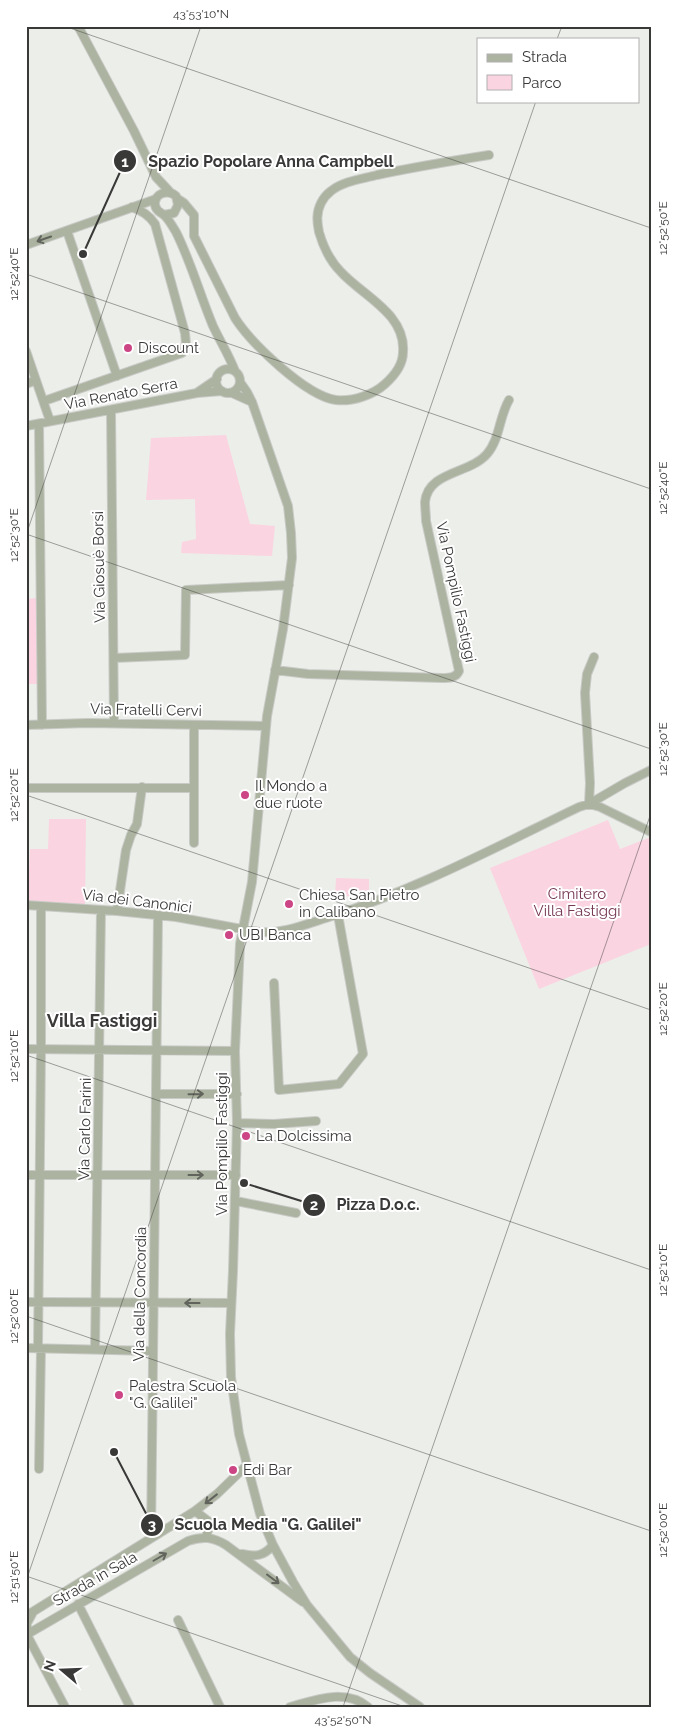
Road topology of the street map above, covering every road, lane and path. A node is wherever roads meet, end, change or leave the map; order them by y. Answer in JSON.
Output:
{"nodes":[{"id":1,"x":78,"y":26,"type":"edge"},
{"id":2,"x":489,"y":155,"type":"dead end"},
{"id":3,"x":156,"y":177,"type":"junction"},
{"id":4,"x":170,"y":192,"type":"junction"},
{"id":5,"x":157,"y":197,"type":"junction"},
{"id":6,"x":178,"y":199,"type":"junction"},
{"id":7,"x":132,"y":207,"type":"junction"},
{"id":8,"x":192,"y":211,"type":"junction"},
{"id":9,"x":175,"y":212,"type":"junction"},
{"id":10,"x":164,"y":215,"type":"junction"},
{"id":11,"x":67,"y":231,"type":"junction"},
{"id":12,"x":175,"y":231,"type":"junction"},
{"id":13,"x":26,"y":245,"type":"edge"},
{"id":14,"x":26,"y":350,"type":"edge"},
{"id":15,"x":226,"y":353,"type":"junction"},
{"id":16,"x":224,"y":370,"type":"junction"},
{"id":17,"x":235,"y":371,"type":"junction"},
{"id":18,"x":117,"y":376,"type":"junction"},
{"id":19,"x":217,"y":379,"type":"junction"},
{"id":20,"x":36,"y":380,"type":"junction"},
{"id":21,"x":240,"y":382,"type":"junction"},
{"id":22,"x":26,"y":384,"type":"edge"},
{"id":23,"x":222,"y":392,"type":"junction"},
{"id":24,"x":197,"y":393,"type":"junction"},
{"id":25,"x":232,"y":393,"type":"junction"},
{"id":26,"x":509,"y":400,"type":"dead end"},
{"id":27,"x":44,"y":402,"type":"junction"},
{"id":28,"x":252,"y":402,"type":"junction"},
{"id":29,"x":110,"y":410,"type":"junction"},
{"id":30,"x":50,"y":421,"type":"junction"},
{"id":31,"x":38,"y":424,"type":"junction"},
{"id":32,"x":26,"y":426,"type":"edge"},
{"id":33,"x":289,"y":585,"type":"junction"},
{"id":34,"x":594,"y":657,"type":"dead end"},
{"id":35,"x":114,"y":658,"type":"junction"},
{"id":36,"x":275,"y":670,"type":"junction"},
{"id":37,"x":114,"y":723,"type":"junction"},
{"id":38,"x":26,"y":725,"type":"edge"},
{"id":39,"x":42,"y":725,"type":"junction"},
{"id":40,"x":194,"y":725,"type":"junction"},
{"id":41,"x":266,"y":726,"type":"junction"},
{"id":42,"x":651,"y":770,"type":"edge"},
{"id":43,"x":142,"y":787,"type":"junction"},
{"id":44,"x":26,"y":788,"type":"edge"},
{"id":45,"x":194,"y":788,"type":"junction"},
{"id":46,"x":589,"y":804,"type":"junction"},
{"id":47,"x":651,"y":832,"type":"edge"},
{"id":48,"x":194,"y":843,"type":"dead end"},
{"id":49,"x":26,"y":905,"type":"edge"},
{"id":50,"x":41,"y":906,"type":"junction"},
{"id":51,"x":101,"y":910,"type":"junction"},
{"id":52,"x":117,"y":911,"type":"junction"},
{"id":53,"x":338,"y":915,"type":"junction"},
{"id":54,"x":158,"y":916,"type":"junction"},
{"id":55,"x":244,"y":928,"type":"junction"},
{"id":56,"x":274,"y":983,"type":"dead end"},
{"id":57,"x":26,"y":1049,"type":"edge"},
{"id":58,"x":41,"y":1049,"type":"junction"},
{"id":59,"x":100,"y":1049,"type":"junction"},
{"id":60,"x":156,"y":1050,"type":"junction"},
{"id":61,"x":235,"y":1051,"type":"junction"},
{"id":62,"x":156,"y":1094,"type":"junction"},
{"id":63,"x":237,"y":1094,"type":"junction"},
{"id":64,"x":316,"y":1121,"type":"dead end"},
{"id":65,"x":237,"y":1123,"type":"junction"},
{"id":66,"x":26,"y":1175,"type":"edge"},
{"id":67,"x":40,"y":1175,"type":"junction"},
{"id":68,"x":236,"y":1175,"type":"junction"},
{"id":69,"x":98,"y":1176,"type":"junction"},
{"id":70,"x":154,"y":1176,"type":"junction"},
{"id":71,"x":236,"y":1201,"type":"junction"},
{"id":72,"x":296,"y":1213,"type":"dead end"},
{"id":73,"x":26,"y":1302,"type":"edge"},
{"id":74,"x":38,"y":1302,"type":"junction"},
{"id":75,"x":95,"y":1303,"type":"junction"},
{"id":76,"x":154,"y":1303,"type":"junction"},
{"id":77,"x":231,"y":1303,"type":"junction"},
{"id":78,"x":26,"y":1348,"type":"edge"},
{"id":79,"x":39,"y":1348,"type":"junction"},
{"id":80,"x":95,"y":1349,"type":"junction"},
{"id":81,"x":153,"y":1351,"type":"junction"},
{"id":82,"x":247,"y":1466,"type":"junction"},
{"id":83,"x":39,"y":1469,"type":"dead end"},
{"id":84,"x":195,"y":1510,"type":"junction"},
{"id":85,"x":206,"y":1537,"type":"junction"},
{"id":86,"x":151,"y":1538,"type":"junction"},
{"id":87,"x":273,"y":1544,"type":"junction"},
{"id":88,"x":239,"y":1554,"type":"junction"},
{"id":89,"x":78,"y":1604,"type":"junction"},
{"id":90,"x":307,"y":1605,"type":"junction"},
{"id":91,"x":30,"y":1614,"type":"edge"},
{"id":92,"x":178,"y":1620,"type":"dead end"},
{"id":93,"x":26,"y":1635,"type":"edge"},
{"id":94,"x":65,"y":1707,"type":"edge"},
{"id":95,"x":130,"y":1707,"type":"edge"},
{"id":96,"x":220,"y":1707,"type":"edge"},
{"id":97,"x":290,"y":1707,"type":"edge"},
{"id":98,"x":368,"y":1707,"type":"edge"},
{"id":99,"x":420,"y":1707,"type":"edge"}],
"edges":[{"from":1,"to":3,"type":"street"},
{"from":2,"to":8,"type":"street"},
{"from":3,"to":4,"type":"street"},
{"from":3,"to":5,"type":"street"},
{"from":4,"to":5,"type":"street"},
{"from":4,"to":6,"type":"street"},
{"from":5,"to":7,"type":"street"},
{"from":5,"to":10,"type":"street"},
{"from":6,"to":8,"type":"street"},
{"from":6,"to":9,"type":"street"},
{"from":7,"to":11,"type":"street"},
{"from":7,"to":18,"type":"street","name":"Via Renato Serra"},
{"from":8,"to":9,"type":"street"},
{"from":9,"to":10,"type":"street"},
{"from":9,"to":12,"type":"street"},
{"from":10,"to":12,"type":"street"},
{"from":11,"to":13,"type":"street","one_way":true},
{"from":11,"to":18,"type":"street","name":"Via Renato Serra"},
{"from":12,"to":15,"type":"street"},
{"from":14,"to":20,"type":"street","name":"Via Renato Serra"},
{"from":15,"to":16,"type":"street"},
{"from":15,"to":17,"type":"street"},
{"from":16,"to":17,"type":"street"},
{"from":16,"to":19,"type":"street"},
{"from":17,"to":21,"type":"street"},
{"from":18,"to":27,"type":"street","name":"Via Renato Serra"},
{"from":19,"to":23,"type":"street"},
{"from":19,"to":24,"type":"street","name":"Via Renato Serra"},
{"from":20,"to":22,"type":"street"},
{"from":20,"to":27,"type":"street","name":"Via Renato Serra"},
{"from":21,"to":25,"type":"street"},
{"from":21,"to":28,"type":"street","name":"Via Pompilio Fastiggi"},
{"from":23,"to":24,"type":"street","name":"Via Renato Serra"},
{"from":23,"to":25,"type":"street"},
{"from":24,"to":29,"type":"street","name":"Via Renato Serra"},
{"from":25,"to":28,"type":"street"},
{"from":26,"to":36,"type":"street","name":"Via Pompilio Fastiggi"},
{"from":27,"to":30,"type":"street","name":"Via Renato Serra"},
{"from":28,"to":33,"type":"street","name":"Via Pompilio Fastiggi"},
{"from":29,"to":30,"type":"street","name":"Via Renato Serra"},
{"from":29,"to":35,"type":"street","name":"Via Giosuè Borsi"},
{"from":30,"to":31,"type":"street","name":"Via Renato Serra"},
{"from":31,"to":32,"type":"street","name":"Via Renato Serra"},
{"from":31,"to":39,"type":"street"},
{"from":33,"to":35,"type":"street"},
{"from":33,"to":36,"type":"street","name":"Via Pompilio Fastiggi"},
{"from":34,"to":46,"type":"street"},
{"from":35,"to":37,"type":"street","name":"Via Giosuè Borsi"},
{"from":36,"to":41,"type":"street","name":"Via Pompilio Fastiggi"},
{"from":37,"to":39,"type":"street","name":"Via Fratelli Cervi"},
{"from":37,"to":40,"type":"street","name":"Via Fratelli Cervi"},
{"from":38,"to":39,"type":"street","name":"Via Fratelli Cervi"},
{"from":40,"to":41,"type":"street","name":"Via Fratelli Cervi"},
{"from":40,"to":45,"type":"street"},
{"from":41,"to":55,"type":"street","name":"Via Pompilio Fastiggi"},
{"from":42,"to":46,"type":"street","name":"Via dei Canonici"},
{"from":43,"to":44,"type":"street"},
{"from":43,"to":45,"type":"street"},
{"from":43,"to":52,"type":"street"},
{"from":45,"to":48,"type":"street"},
{"from":46,"to":47,"type":"street"},
{"from":46,"to":53,"type":"street","name":"Via dei Canonici"},
{"from":49,"to":50,"type":"street","name":"Via dei Canonici"},
{"from":50,"to":51,"type":"street","name":"Via dei Canonici"},
{"from":50,"to":58,"type":"street"},
{"from":51,"to":52,"type":"street","name":"Via dei Canonici"},
{"from":51,"to":59,"type":"street","name":"Via Carlo Farini"},
{"from":52,"to":54,"type":"street","name":"Via dei Canonici"},
{"from":53,"to":55,"type":"street","name":"Via dei Canonici"},
{"from":53,"to":56,"type":"street"},
{"from":54,"to":55,"type":"street","name":"Via dei Canonici"},
{"from":54,"to":60,"type":"street","name":"Via della Concordia"},
{"from":55,"to":61,"type":"street","name":"Via Pompilio Fastiggi"},
{"from":57,"to":58,"type":"street"},
{"from":58,"to":59,"type":"street"},
{"from":58,"to":67,"type":"street"},
{"from":59,"to":60,"type":"street"},
{"from":59,"to":69,"type":"street","name":"Via Carlo Farini"},
{"from":60,"to":61,"type":"street"},
{"from":60,"to":62,"type":"street","name":"Via della Concordia"},
{"from":61,"to":63,"type":"street","name":"Via Pompilio Fastiggi"},
{"from":62,"to":63,"type":"street","one_way":true},
{"from":62,"to":70,"type":"street","name":"Via della Concordia"},
{"from":63,"to":65,"type":"street","name":"Via Pompilio Fastiggi"},
{"from":64,"to":65,"type":"street"},
{"from":65,"to":68,"type":"street","name":"Via Pompilio Fastiggi"},
{"from":66,"to":67,"type":"street"},
{"from":67,"to":69,"type":"street"},
{"from":67,"to":74,"type":"street"},
{"from":70,"to":68,"type":"street","one_way":true},
{"from":68,"to":71,"type":"street","name":"Via Pompilio Fastiggi"},
{"from":69,"to":70,"type":"street"},
{"from":69,"to":75,"type":"street","name":"Via Carlo Farini"},
{"from":70,"to":76,"type":"street","name":"Via della Concordia"},
{"from":71,"to":72,"type":"street"},
{"from":71,"to":77,"type":"street","name":"Via Pompilio Fastiggi"},
{"from":73,"to":74,"type":"street"},
{"from":74,"to":75,"type":"street"},
{"from":74,"to":79,"type":"street"},
{"from":75,"to":76,"type":"street"},
{"from":75,"to":80,"type":"street","name":"Via Carlo Farini"},
{"from":77,"to":76,"type":"street","one_way":true},
{"from":76,"to":81,"type":"street","name":"Via della Concordia"},
{"from":77,"to":82,"type":"street","name":"Via Pompilio Fastiggi"},
{"from":78,"to":79,"type":"street"},
{"from":79,"to":80,"type":"street"},
{"from":79,"to":83,"type":"street"},
{"from":80,"to":81,"type":"street"},
{"from":81,"to":86,"type":"street","name":"Via della Concordia"},
{"from":82,"to":84,"type":"street","name":"Strada in Sala","one_way":true},
{"from":82,"to":87,"type":"street","name":"Via Pompilio Fastiggi"},
{"from":84,"to":85,"type":"street"},
{"from":84,"to":86,"type":"street","name":"Strada in Sala"},
{"from":85,"to":88,"type":"street"},
{"from":89,"to":85,"type":"street","name":"Strada in Sala","one_way":true},
{"from":86,"to":91,"type":"street","name":"Strada in Sala"},
{"from":87,"to":88,"type":"street"},
{"from":87,"to":90,"type":"street","name":"Via Pompilio Fastiggi"},
{"from":88,"to":90,"type":"street","one_way":true},
{"from":89,"to":93,"type":"street","name":"Strada in Sala"},
{"from":89,"to":95,"type":"street"},
{"from":90,"to":99,"type":"street"},
{"from":91,"to":93,"type":"street"},
{"from":92,"to":96,"type":"street"},
{"from":93,"to":94,"type":"street"},
{"from":97,"to":98,"type":"street"}]}
